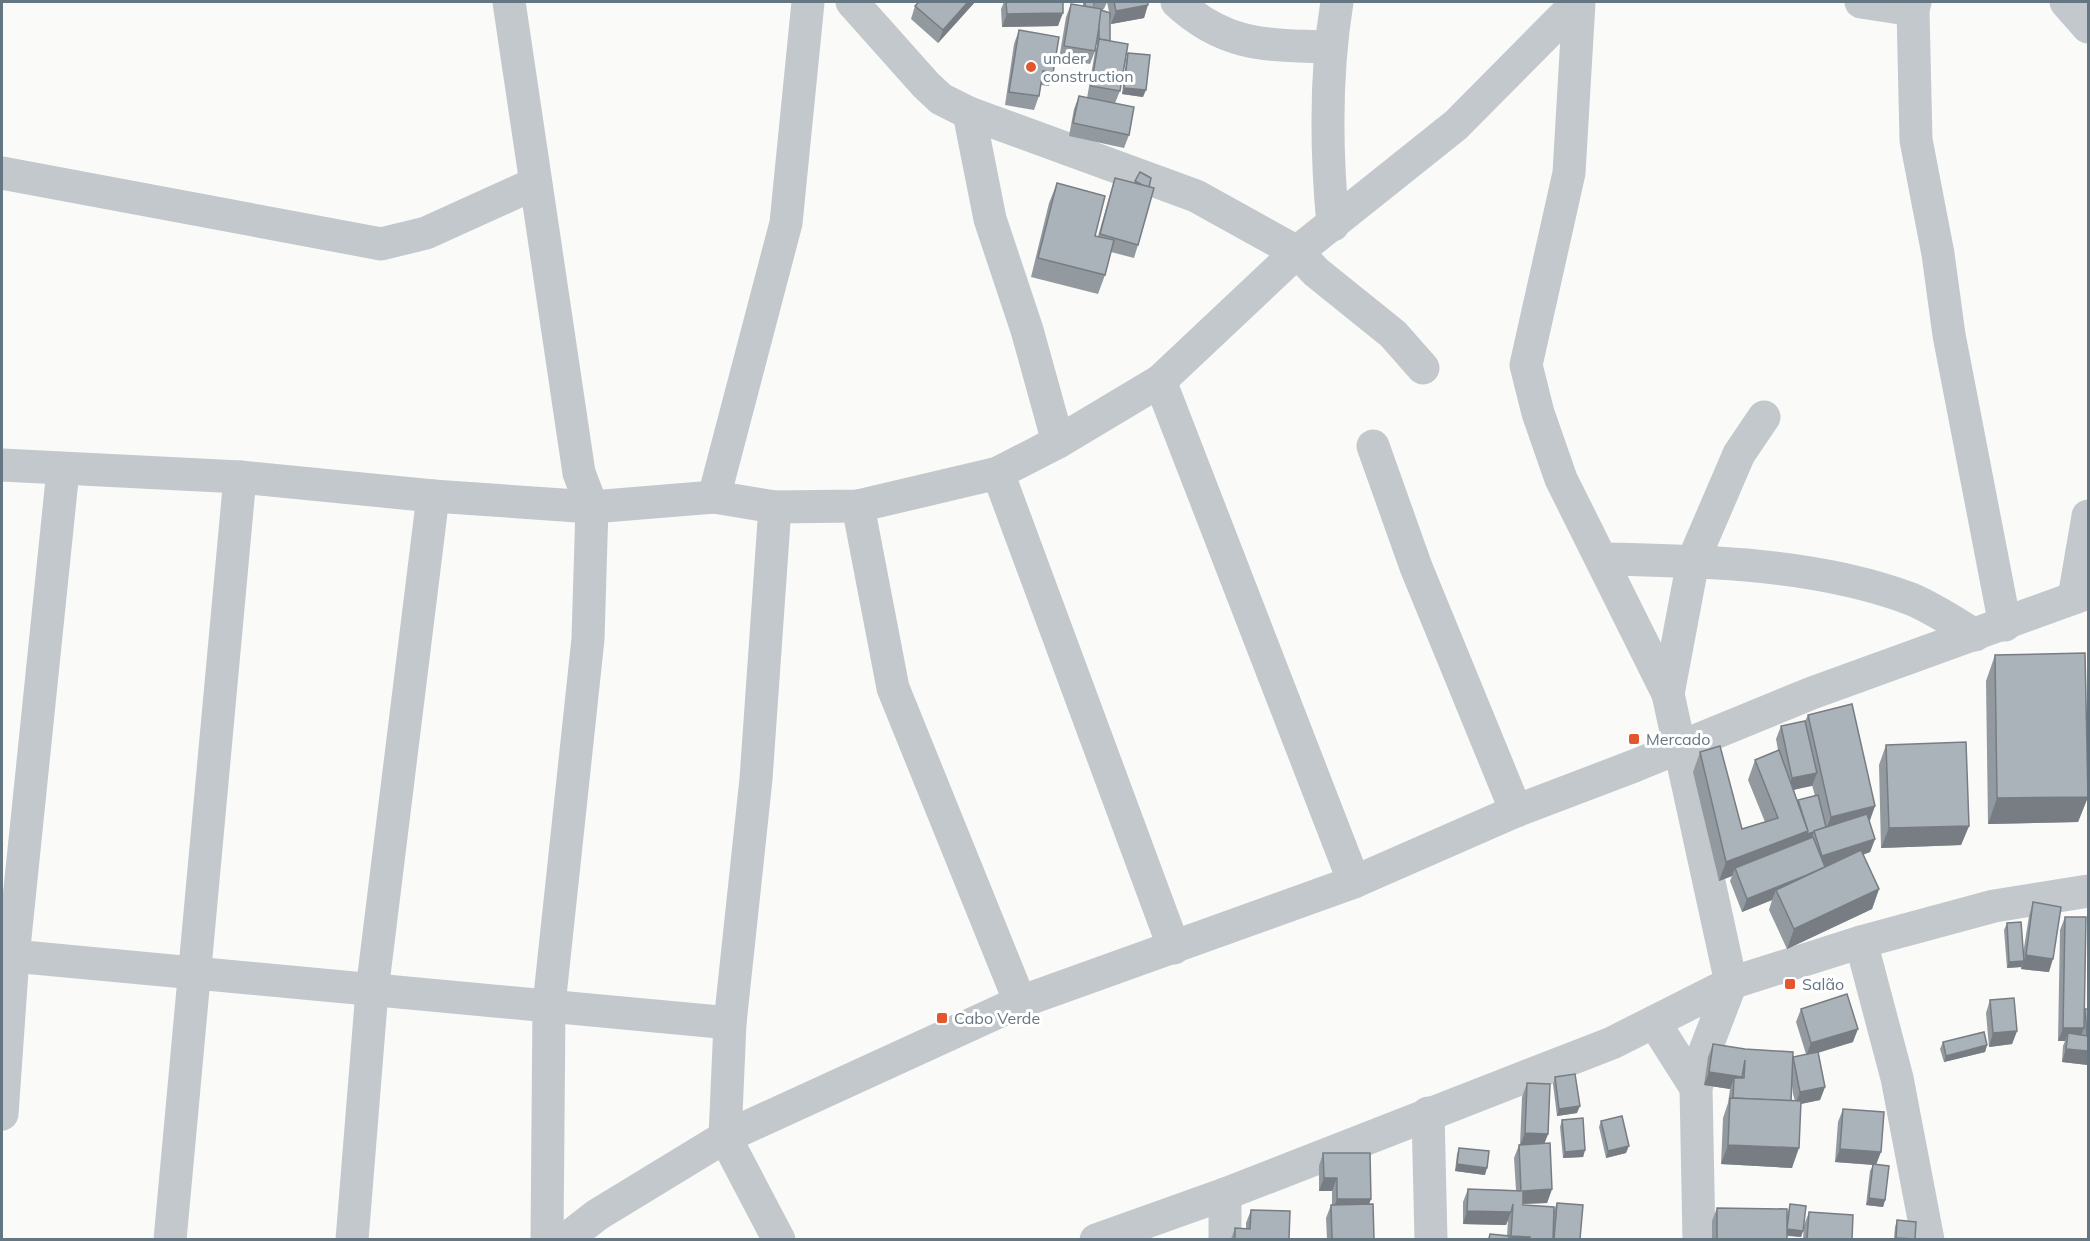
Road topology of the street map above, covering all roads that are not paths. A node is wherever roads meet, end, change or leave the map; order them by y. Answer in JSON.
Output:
{"nodes":[{"id":1,"x":509,"y":2,"type":"edge"},
{"id":2,"x":808,"y":2,"type":"edge"},
{"id":3,"x":852,"y":2,"type":"edge"},
{"id":4,"x":1177,"y":2,"type":"edge"},
{"id":5,"x":1337,"y":2,"type":"edge"},
{"id":6,"x":1578,"y":2,"type":"edge"},
{"id":7,"x":1861,"y":2,"type":"edge"},
{"id":8,"x":2066,"y":2,"type":"edge"},
{"id":9,"x":1914,"y":6,"type":"edge"},
{"id":10,"x":2088,"y":27,"type":"edge"},
{"id":11,"x":1330,"y":47,"type":"junction"},
{"id":12,"x":969,"y":113,"type":"junction"},
{"id":13,"x":2,"y":173,"type":"edge"},
{"id":14,"x":534,"y":184,"type":"junction"},
{"id":15,"x":1333,"y":225,"type":"junction"},
{"id":16,"x":1297,"y":252,"type":"junction"},
{"id":17,"x":1423,"y":368,"type":"dead end"},
{"id":18,"x":1160,"y":381,"type":"junction"},
{"id":19,"x":1764,"y":417,"type":"dead end"},
{"id":20,"x":1058,"y":442,"type":"junction"},
{"id":21,"x":1373,"y":446,"type":"dead end"},
{"id":22,"x":2,"y":465,"type":"edge"},
{"id":23,"x":63,"y":470,"type":"junction"},
{"id":24,"x":998,"y":473,"type":"junction"},
{"id":25,"x":240,"y":477,"type":"junction"},
{"id":26,"x":433,"y":496,"type":"junction"},
{"id":27,"x":714,"y":497,"type":"junction"},
{"id":28,"x":858,"y":506,"type":"junction"},
{"id":29,"x":592,"y":507,"type":"junction"},
{"id":30,"x":775,"y":507,"type":"junction"},
{"id":31,"x":2088,"y":516,"type":"edge"},
{"id":32,"x":1603,"y":559,"type":"junction"},
{"id":33,"x":1693,"y":561,"type":"junction"},
{"id":34,"x":2081,"y":596,"type":"edge"},
{"id":35,"x":1990,"y":630,"type":"junction"},
{"id":36,"x":1668,"y":694,"type":"junction"},
{"id":37,"x":1681,"y":747,"type":"junction"},
{"id":38,"x":1516,"y":811,"type":"junction"},
{"id":39,"x":1354,"y":882,"type":"junction"},
{"id":40,"x":2088,"y":891,"type":"edge"},
{"id":41,"x":1861,"y":942,"type":"junction"},
{"id":42,"x":1174,"y":948,"type":"junction"},
{"id":43,"x":7,"y":956,"type":"edge"},
{"id":44,"x":194,"y":975,"type":"junction"},
{"id":45,"x":1731,"y":983,"type":"junction"},
{"id":46,"x":372,"y":991,"type":"junction"},
{"id":47,"x":1020,"y":1002,"type":"junction"},
{"id":48,"x":549,"y":1005,"type":"junction"},
{"id":49,"x":1654,"y":1022,"type":"junction"},
{"id":50,"x":730,"y":1023,"type":"junction"},
{"id":51,"x":1696,"y":1088,"type":"junction"},
{"id":52,"x":1428,"y":1113,"type":"junction"},
{"id":53,"x":2,"y":1114,"type":"edge"},
{"id":54,"x":725,"y":1137,"type":"junction"},
{"id":55,"x":1225,"y":1194,"type":"junction"},
{"id":56,"x":170,"y":1239,"type":"edge"},
{"id":57,"x":352,"y":1239,"type":"edge"},
{"id":58,"x":548,"y":1239,"type":"edge"},
{"id":59,"x":566,"y":1239,"type":"edge"},
{"id":60,"x":779,"y":1239,"type":"edge"},
{"id":61,"x":1096,"y":1239,"type":"edge"},
{"id":62,"x":1225,"y":1239,"type":"edge"},
{"id":63,"x":1431,"y":1239,"type":"edge"},
{"id":64,"x":1699,"y":1239,"type":"edge"},
{"id":65,"x":1928,"y":1239,"type":"edge"}],
"edges":[{"from":1,"to":14,"type":"street"},
{"from":2,"to":27,"type":"street"},
{"from":3,"to":12,"type":"street"},
{"from":4,"to":11,"type":"street"},
{"from":5,"to":11,"type":"street"},
{"from":6,"to":15,"type":"street"},
{"from":6,"to":32,"type":"street"},
{"from":7,"to":9,"type":"street"},
{"from":8,"to":10,"type":"street"},
{"from":9,"to":35,"type":"street"},
{"from":11,"to":15,"type":"street"},
{"from":12,"to":16,"type":"street"},
{"from":12,"to":20,"type":"street"},
{"from":13,"to":14,"type":"street"},
{"from":14,"to":29,"type":"street"},
{"from":15,"to":16,"type":"street"},
{"from":16,"to":17,"type":"street"},
{"from":16,"to":18,"type":"street"},
{"from":18,"to":20,"type":"street"},
{"from":18,"to":39,"type":"street"},
{"from":19,"to":33,"type":"street"},
{"from":20,"to":24,"type":"street"},
{"from":21,"to":38,"type":"street"},
{"from":22,"to":23,"type":"street"},
{"from":23,"to":25,"type":"street"},
{"from":23,"to":43,"type":"street"},
{"from":24,"to":28,"type":"street"},
{"from":24,"to":42,"type":"street"},
{"from":25,"to":26,"type":"street"},
{"from":25,"to":44,"type":"street"},
{"from":26,"to":29,"type":"street"},
{"from":26,"to":46,"type":"street"},
{"from":27,"to":29,"type":"street"},
{"from":27,"to":30,"type":"street"},
{"from":28,"to":30,"type":"street"},
{"from":28,"to":47,"type":"street"},
{"from":29,"to":48,"type":"street"},
{"from":30,"to":50,"type":"street"},
{"from":31,"to":34,"type":"street"},
{"from":32,"to":33,"type":"street"},
{"from":32,"to":36,"type":"street"},
{"from":33,"to":35,"type":"street"},
{"from":33,"to":36,"type":"street"},
{"from":34,"to":35,"type":"street"},
{"from":35,"to":37,"type":"street"},
{"from":36,"to":37,"type":"street"},
{"from":37,"to":38,"type":"street"},
{"from":37,"to":45,"type":"street"},
{"from":38,"to":39,"type":"street"},
{"from":39,"to":42,"type":"street"},
{"from":40,"to":41,"type":"street"},
{"from":41,"to":45,"type":"street"},
{"from":41,"to":65,"type":"street"},
{"from":42,"to":47,"type":"street"},
{"from":43,"to":44,"type":"street"},
{"from":43,"to":53,"type":"street"},
{"from":44,"to":46,"type":"street"},
{"from":44,"to":56,"type":"street"},
{"from":45,"to":49,"type":"street"},
{"from":45,"to":51,"type":"street"},
{"from":46,"to":48,"type":"street"},
{"from":46,"to":57,"type":"street"},
{"from":47,"to":54,"type":"street"},
{"from":48,"to":50,"type":"street"},
{"from":48,"to":58,"type":"street"},
{"from":49,"to":51,"type":"street"},
{"from":49,"to":52,"type":"street"},
{"from":50,"to":54,"type":"street"},
{"from":51,"to":64,"type":"street"},
{"from":52,"to":55,"type":"street"},
{"from":52,"to":63,"type":"street"},
{"from":54,"to":59,"type":"street"},
{"from":54,"to":60,"type":"street"},
{"from":55,"to":61,"type":"street"},
{"from":55,"to":62,"type":"street"}]}
